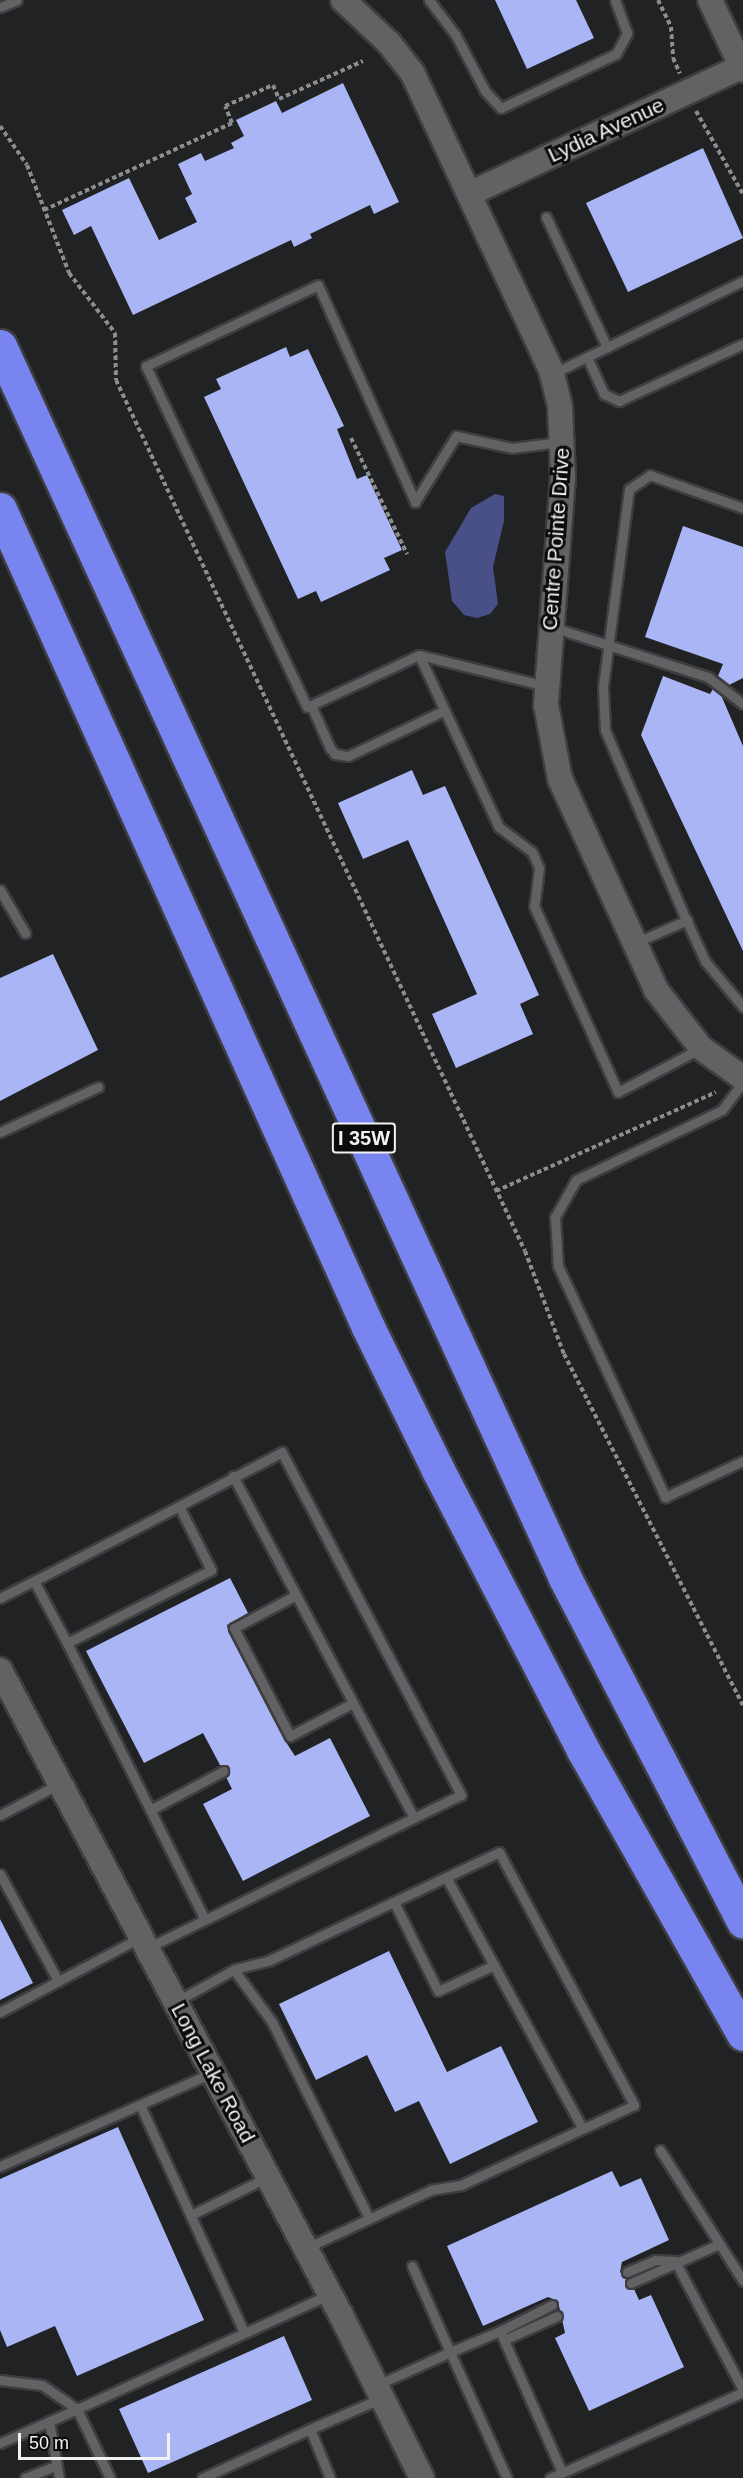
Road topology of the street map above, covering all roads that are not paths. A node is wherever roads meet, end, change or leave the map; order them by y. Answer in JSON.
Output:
{"nodes":[{"id":1,"x":17,"y":0,"type":"edge"},
{"id":2,"x":343,"y":0,"type":"edge"},
{"id":3,"x":429,"y":0,"type":"edge"},
{"id":4,"x":615,"y":0,"type":"edge"},
{"id":5,"x":710,"y":0,"type":"edge"},
{"id":6,"x":0,"y":7,"type":"edge"},
{"id":7,"x":742,"y":68,"type":"edge"},
{"id":8,"x":471,"y":193,"type":"junction"},
{"id":9,"x":546,"y":217,"type":"dead end"},
{"id":10,"x":743,"y":281,"type":"edge"},
{"id":11,"x":743,"y":344,"type":"edge"},
{"id":12,"x":0,"y":346,"type":"edge"},
{"id":13,"x":607,"y":347,"type":"junction"},
{"id":14,"x":587,"y":357,"type":"junction"},
{"id":15,"x":552,"y":374,"type":"junction"},
{"id":16,"x":564,"y":442,"type":"junction"},
{"id":17,"x":743,"y":508,"type":"edge"},
{"id":18,"x":0,"y":509,"type":"edge"},
{"id":19,"x":550,"y":626,"type":"junction"},
{"id":20,"x":609,"y":644,"type":"junction"},
{"id":21,"x":419,"y":655,"type":"junction"},
{"id":22,"x":546,"y":686,"type":"junction"},
{"id":23,"x":743,"y":704,"type":"edge"},
{"id":24,"x":311,"y":705,"type":"junction"},
{"id":25,"x":445,"y":711,"type":"junction"},
{"id":26,"x":0,"y":890,"type":"edge"},
{"id":27,"x":687,"y":920,"type":"junction"},
{"id":28,"x":25,"y":933,"type":"dead end"},
{"id":29,"x":634,"y":943,"type":"junction"},
{"id":30,"x":743,"y":1007,"type":"edge"},
{"id":31,"x":701,"y":1048,"type":"junction"},
{"id":32,"x":743,"y":1080,"type":"edge"},
{"id":33,"x":98,"y":1087,"type":"dead end"},
{"id":34,"x":0,"y":1132,"type":"edge"},
{"id":35,"x":743,"y":1461,"type":"edge"},
{"id":36,"x":233,"y":1476,"type":"junction"},
{"id":37,"x":179,"y":1506,"type":"junction"},
{"id":38,"x":34,"y":1581,"type":"junction"},
{"id":39,"x":296,"y":1595,"type":"junction"},
{"id":40,"x":0,"y":1598,"type":"edge"},
{"id":41,"x":66,"y":1643,"type":"junction"},
{"id":42,"x":0,"y":1670,"type":"edge"},
{"id":43,"x":353,"y":1703,"type":"junction"},
{"id":44,"x":223,"y":1771,"type":"dead end"},
{"id":45,"x":60,"y":1784,"type":"junction"},
{"id":46,"x":150,"y":1810,"type":"junction"},
{"id":47,"x":0,"y":1815,"type":"edge"},
{"id":48,"x":414,"y":1818,"type":"junction"},
{"id":49,"x":0,"y":1874,"type":"edge"},
{"id":50,"x":446,"y":1877,"type":"junction"},
{"id":51,"x":394,"y":1902,"type":"junction"},
{"id":52,"x":204,"y":1918,"type":"junction"},
{"id":53,"x":743,"y":1922,"type":"edge"},
{"id":54,"x":144,"y":1942,"type":"junction"},
{"id":55,"x":494,"y":1965,"type":"junction"},
{"id":56,"x":234,"y":1970,"type":"junction"},
{"id":57,"x":58,"y":1981,"type":"junction"},
{"id":58,"x":176,"y":2002,"type":"junction"},
{"id":59,"x":0,"y":2012,"type":"edge"},
{"id":60,"x":743,"y":2034,"type":"edge"},
{"id":61,"x":213,"y":2072,"type":"junction"},
{"id":62,"x":140,"y":2104,"type":"junction"},
{"id":63,"x":582,"y":2128,"type":"junction"},
{"id":64,"x":660,"y":2150,"type":"dead end"},
{"id":65,"x":0,"y":2166,"type":"edge"},
{"id":66,"x":268,"y":2177,"type":"junction"},
{"id":67,"x":191,"y":2215,"type":"junction"},
{"id":68,"x":369,"y":2218,"type":"junction"},
{"id":69,"x":719,"y":2244,"type":"junction"},
{"id":70,"x":305,"y":2248,"type":"junction"},
{"id":71,"x":675,"y":2261,"type":"junction"},
{"id":72,"x":412,"y":2266,"type":"dead end"},
{"id":73,"x":627,"y":2272,"type":"dead end"},
{"id":74,"x":743,"y":2281,"type":"edge"},
{"id":75,"x":631,"y":2283,"type":"dead end"},
{"id":76,"x":330,"y":2294,"type":"junction"},
{"id":77,"x":552,"y":2305,"type":"dead end"},
{"id":78,"x":557,"y":2316,"type":"dead end"},
{"id":79,"x":244,"y":2332,"type":"junction"},
{"id":80,"x":502,"y":2335,"type":"junction"},
{"id":81,"x":450,"y":2352,"type":"junction"},
{"id":82,"x":0,"y":2380,"type":"edge"},
{"id":83,"x":380,"y":2391,"type":"junction"},
{"id":84,"x":743,"y":2391,"type":"edge"},
{"id":85,"x":77,"y":2409,"type":"junction"},
{"id":86,"x":49,"y":2421,"type":"junction"},
{"id":87,"x":310,"y":2429,"type":"junction"},
{"id":88,"x":0,"y":2443,"type":"edge"},
{"id":89,"x":54,"y":2466,"type":"junction"},
{"id":90,"x":562,"y":2472,"type":"junction"},
{"id":91,"x":25,"y":2478,"type":"edge"},
{"id":92,"x":59,"y":2478,"type":"edge"},
{"id":93,"x":110,"y":2478,"type":"edge"},
{"id":94,"x":202,"y":2478,"type":"edge"},
{"id":95,"x":330,"y":2478,"type":"edge"},
{"id":96,"x":422,"y":2478,"type":"edge"},
{"id":97,"x":507,"y":2478,"type":"edge"},
{"id":98,"x":550,"y":2478,"type":"edge"}],
"edges":[{"from":1,"to":6,"type":"lane"},
{"from":2,"to":8,"type":"street","name":"Centre Pointe Drive"},
{"from":3,"to":4,"type":"lane"},
{"from":5,"to":7,"type":"street"},
{"from":7,"to":8,"type":"street","name":"Lydia Avenue"},
{"from":8,"to":15,"type":"street","name":"Centre Pointe Drive"},
{"from":9,"to":13,"type":"lane"},
{"from":10,"to":13,"type":"lane"},
{"from":11,"to":14,"type":"lane"},
{"from":12,"to":53,"type":"highway","number":"I 35W"},
{"from":13,"to":14,"type":"lane"},
{"from":14,"to":15,"type":"lane"},
{"from":15,"to":16,"type":"street","name":"Centre Pointe Drive"},
{"from":16,"to":19,"type":"street","name":"Centre Pointe Drive"},
{"from":16,"to":24,"type":"lane"},
{"from":17,"to":20,"type":"lane"},
{"from":18,"to":60,"type":"highway"},
{"from":19,"to":20,"type":"lane"},
{"from":19,"to":22,"type":"street","name":"Centre Pointe Drive"},
{"from":20,"to":23,"type":"lane"},
{"from":20,"to":27,"type":"lane"},
{"from":21,"to":22,"type":"lane"},
{"from":21,"to":24,"type":"lane"},
{"from":21,"to":25,"type":"lane"},
{"from":22,"to":29,"type":"street","name":"Centre Pointe Drive"},
{"from":24,"to":25,"type":"lane"},
{"from":25,"to":31,"type":"lane"},
{"from":26,"to":28,"type":"lane"},
{"from":27,"to":29,"type":"lane"},
{"from":27,"to":30,"type":"lane"},
{"from":29,"to":31,"type":"street","name":"Centre Pointe Drive"},
{"from":31,"to":32,"type":"street","name":"Centre Pointe Drive"},
{"from":32,"to":35,"type":"lane"},
{"from":33,"to":34,"type":"lane"},
{"from":36,"to":37,"type":"lane"},
{"from":36,"to":39,"type":"lane"},
{"from":36,"to":48,"type":"lane"},
{"from":37,"to":38,"type":"lane"},
{"from":37,"to":41,"type":"lane"},
{"from":38,"to":40,"type":"lane"},
{"from":38,"to":41,"type":"lane"},
{"from":39,"to":43,"type":"lane"},
{"from":39,"to":43,"type":"lane"},
{"from":41,"to":46,"type":"lane"},
{"from":42,"to":45,"type":"street","name":"Long Lake Road"},
{"from":43,"to":48,"type":"lane"},
{"from":44,"to":46,"type":"lane"},
{"from":45,"to":47,"type":"lane"},
{"from":45,"to":54,"type":"street","name":"Long Lake Road"},
{"from":46,"to":52,"type":"lane"},
{"from":48,"to":52,"type":"lane"},
{"from":49,"to":57,"type":"lane"},
{"from":50,"to":51,"type":"lane"},
{"from":50,"to":55,"type":"lane"},
{"from":50,"to":63,"type":"lane"},
{"from":51,"to":55,"type":"lane"},
{"from":51,"to":56,"type":"lane"},
{"from":52,"to":54,"type":"lane"},
{"from":54,"to":57,"type":"lane"},
{"from":54,"to":58,"type":"street","name":"Long Lake Road"},
{"from":55,"to":63,"type":"lane"},
{"from":56,"to":58,"type":"lane"},
{"from":56,"to":68,"type":"lane"},
{"from":57,"to":59,"type":"lane"},
{"from":58,"to":61,"type":"street","name":"Long Lake Road"},
{"from":61,"to":62,"type":"lane"},
{"from":61,"to":66,"type":"street","name":"Long Lake Road"},
{"from":62,"to":65,"type":"lane"},
{"from":62,"to":67,"type":"lane"},
{"from":63,"to":68,"type":"lane"},
{"from":64,"to":69,"type":"lane"},
{"from":66,"to":67,"type":"lane"},
{"from":66,"to":70,"type":"street","name":"Long Lake Road"},
{"from":67,"to":79,"type":"lane"},
{"from":68,"to":70,"type":"lane"},
{"from":69,"to":71,"type":"lane"},
{"from":69,"to":74,"type":"lane"},
{"from":70,"to":76,"type":"street","name":"Long Lake Road"},
{"from":71,"to":73,"type":"lane"},
{"from":71,"to":75,"type":"lane"},
{"from":71,"to":84,"type":"lane"},
{"from":72,"to":81,"type":"lane"},
{"from":76,"to":79,"type":"lane"},
{"from":76,"to":83,"type":"street","name":"Long Lake Road"},
{"from":77,"to":80,"type":"lane"},
{"from":78,"to":80,"type":"lane"},
{"from":79,"to":85,"type":"lane"},
{"from":80,"to":81,"type":"lane"},
{"from":80,"to":90,"type":"lane"},
{"from":81,"to":83,"type":"lane"},
{"from":81,"to":97,"type":"lane"},
{"from":82,"to":85,"type":"lane"},
{"from":83,"to":87,"type":"lane"},
{"from":83,"to":96,"type":"street","name":"Long Lake Road"},
{"from":84,"to":90,"type":"lane"},
{"from":85,"to":86,"type":"lane"},
{"from":85,"to":93,"type":"lane"},
{"from":86,"to":88,"type":"lane"},
{"from":86,"to":89,"type":"lane"},
{"from":87,"to":94,"type":"lane"},
{"from":87,"to":95,"type":"lane"},
{"from":89,"to":91,"type":"lane"},
{"from":89,"to":92,"type":"lane"},
{"from":90,"to":98,"type":"lane"}]}
